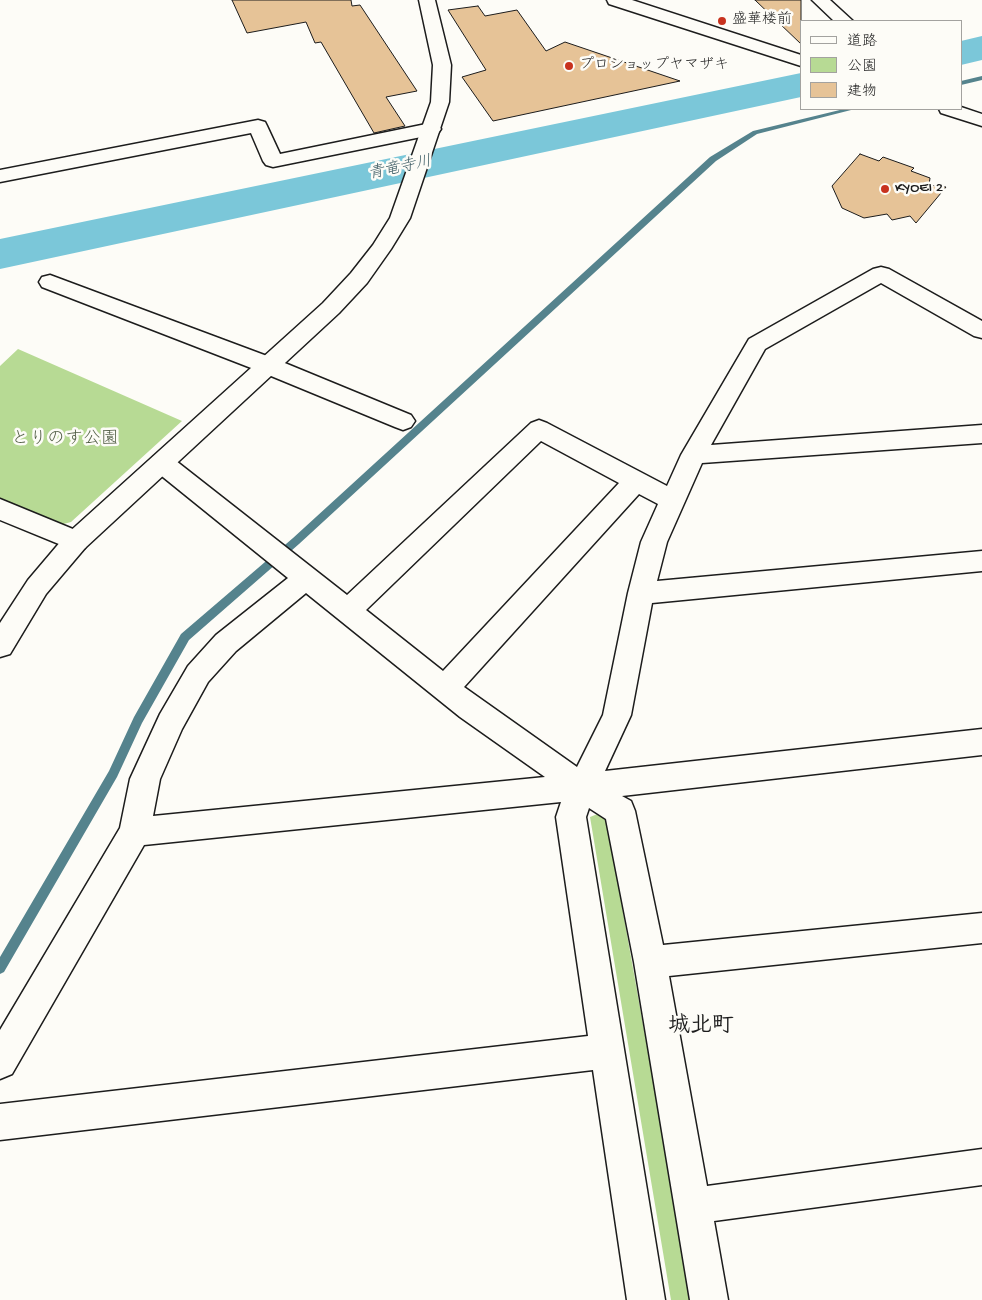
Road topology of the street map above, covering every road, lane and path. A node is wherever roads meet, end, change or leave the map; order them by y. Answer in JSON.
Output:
{"nodes":[{"id":1,"x":428,"y":0,"type":"edge"},
{"id":2,"x":615,"y":0,"type":"edge"},
{"id":3,"x":820,"y":0,"type":"edge"},
{"id":4,"x":843,"y":20,"type":"edge"},
{"id":5,"x":800,"y":61,"type":"edge"},
{"id":6,"x":951,"y":110,"type":"edge"},
{"id":7,"x":982,"y":120,"type":"edge"},
{"id":8,"x":427,"y":138,"type":"junction"},
{"id":9,"x":0,"y":176,"type":"edge"},
{"id":10,"x":50,"y":282,"type":"dead end"},
{"id":11,"x":982,"y":331,"type":"edge"},
{"id":12,"x":267,"y":364,"type":"junction"},
{"id":13,"x":403,"y":421,"type":"dead end"},
{"id":14,"x":982,"y":434,"type":"edge"},
{"id":15,"x":693,"y":455,"type":"junction"},
{"id":16,"x":162,"y":463,"type":"junction"},
{"id":17,"x":636,"y":481,"type":"junction"},
{"id":18,"x":673,"y":502,"type":"junction"},
{"id":19,"x":0,"y":509,"type":"edge"},
{"id":20,"x":76,"y":541,"type":"junction"},
{"id":21,"x":982,"y":561,"type":"edge"},
{"id":22,"x":306,"y":578,"type":"junction"},
{"id":23,"x":641,"y":593,"type":"junction"},
{"id":24,"x":348,"y":611,"type":"junction"},
{"id":25,"x":0,"y":646,"type":"edge"},
{"id":26,"x":445,"y":688,"type":"junction"},
{"id":27,"x":982,"y":742,"type":"edge"},
{"id":28,"x":582,"y":787,"type":"junction"},
{"id":29,"x":135,"y":832,"type":"junction"},
{"id":30,"x":982,"y":928,"type":"edge"},
{"id":31,"x":650,"y":962,"type":"junction"},
{"id":32,"x":607,"y":1051,"type":"junction"},
{"id":33,"x":0,"y":1062,"type":"edge"},
{"id":34,"x":0,"y":1122,"type":"edge"},
{"id":35,"x":982,"y":1167,"type":"edge"},
{"id":36,"x":692,"y":1206,"type":"junction"},
{"id":37,"x":646,"y":1300,"type":"edge"},
{"id":38,"x":709,"y":1300,"type":"edge"}],
"edges":[{"from":1,"to":8,"type":"street"},
{"from":2,"to":5,"type":"street"},
{"from":3,"to":4,"type":"street"},
{"from":6,"to":7,"type":"street"},
{"from":8,"to":9,"type":"street"},
{"from":8,"to":12,"type":"street"},
{"from":10,"to":12,"type":"street"},
{"from":11,"to":15,"type":"street"},
{"from":12,"to":13,"type":"street"},
{"from":12,"to":16,"type":"street"},
{"from":14,"to":15,"type":"street"},
{"from":15,"to":18,"type":"street"},
{"from":16,"to":20,"type":"street"},
{"from":16,"to":22,"type":"street"},
{"from":17,"to":18,"type":"street"},
{"from":17,"to":24,"type":"street"},
{"from":17,"to":26,"type":"street"},
{"from":18,"to":23,"type":"street"},
{"from":19,"to":20,"type":"street"},
{"from":20,"to":25,"type":"street"},
{"from":21,"to":23,"type":"street"},
{"from":22,"to":24,"type":"street"},
{"from":22,"to":29,"type":"street"},
{"from":23,"to":28,"type":"street"},
{"from":24,"to":26,"type":"street"},
{"from":26,"to":28,"type":"street"},
{"from":27,"to":28,"type":"street"},
{"from":28,"to":29,"type":"street"},
{"from":28,"to":31,"type":"street"},
{"from":28,"to":32,"type":"street"},
{"from":29,"to":33,"type":"street"},
{"from":30,"to":31,"type":"street"},
{"from":31,"to":36,"type":"street"},
{"from":32,"to":34,"type":"street"},
{"from":32,"to":37,"type":"street"},
{"from":35,"to":36,"type":"street"},
{"from":36,"to":38,"type":"street"}]}
